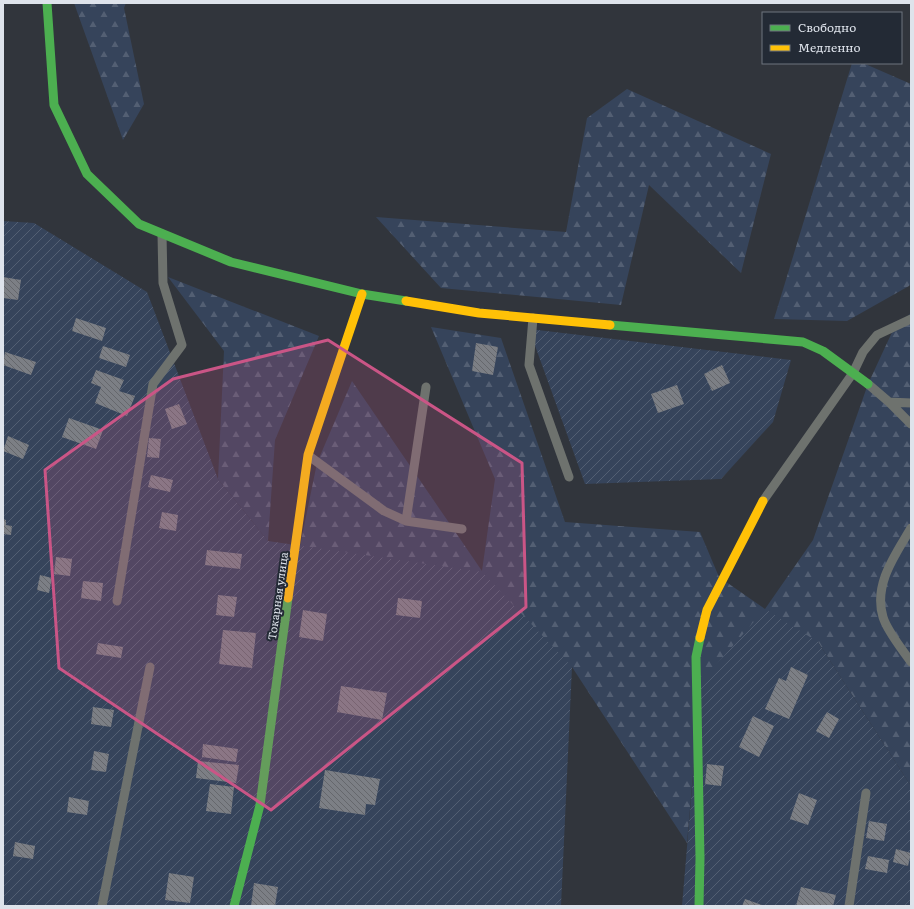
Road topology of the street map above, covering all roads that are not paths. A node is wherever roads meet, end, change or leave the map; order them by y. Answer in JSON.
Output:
{"nodes":[{"id":1,"x":47,"y":3,"type":"edge"},
{"id":2,"x":162,"y":234,"type":"junction"},
{"id":3,"x":362,"y":294,"type":"junction"},
{"id":4,"x":533,"y":318,"type":"junction"},
{"id":5,"x":911,"y":319,"type":"edge"},
{"id":6,"x":853,"y":374,"type":"junction"},
{"id":7,"x":868,"y":384,"type":"joint"},
{"id":8,"x":426,"y":387,"type":"dead end"},
{"id":9,"x":889,"y":402,"type":"junction"},
{"id":10,"x":911,"y":403,"type":"edge"},
{"id":11,"x":911,"y":424,"type":"edge"},
{"id":12,"x":308,"y":455,"type":"junction"},
{"id":13,"x":569,"y":477,"type":"dead end"},
{"id":14,"x":763,"y":501,"type":"joint"},
{"id":15,"x":406,"y":521,"type":"junction"},
{"id":16,"x":911,"y":528,"type":"edge"},
{"id":17,"x":462,"y":529,"type":"dead end"},
{"id":18,"x":117,"y":600,"type":"dead end"},
{"id":19,"x":911,"y":662,"type":"edge"},
{"id":20,"x":150,"y":667,"type":"dead end"},
{"id":21,"x":866,"y":793,"type":"dead end"},
{"id":22,"x":102,"y":906,"type":"edge"},
{"id":23,"x":234,"y":906,"type":"edge"},
{"id":24,"x":699,"y":906,"type":"edge"},
{"id":25,"x":849,"y":906,"type":"edge"}],
"edges":[{"from":1,"to":2,"type":"street"},
{"from":2,"to":3,"type":"street"},
{"from":2,"to":18,"type":"lane"},
{"from":3,"to":4,"type":"street"},
{"from":3,"to":12,"type":"street","name":"Токарная улица"},
{"from":4,"to":6,"type":"street"},
{"from":4,"to":13,"type":"lane"},
{"from":5,"to":6,"type":"lane"},
{"from":6,"to":7,"type":"street"},
{"from":6,"to":14,"type":"lane"},
{"from":7,"to":9,"type":"lane"},
{"from":8,"to":15,"type":"lane"},
{"from":9,"to":10,"type":"lane"},
{"from":9,"to":11,"type":"lane"},
{"from":12,"to":15,"type":"lane"},
{"from":12,"to":23,"type":"street","name":"Токарная улица"},
{"from":14,"to":24,"type":"street"},
{"from":15,"to":17,"type":"lane"},
{"from":16,"to":19,"type":"lane"},
{"from":20,"to":22,"type":"lane"},
{"from":21,"to":25,"type":"lane"}]}
